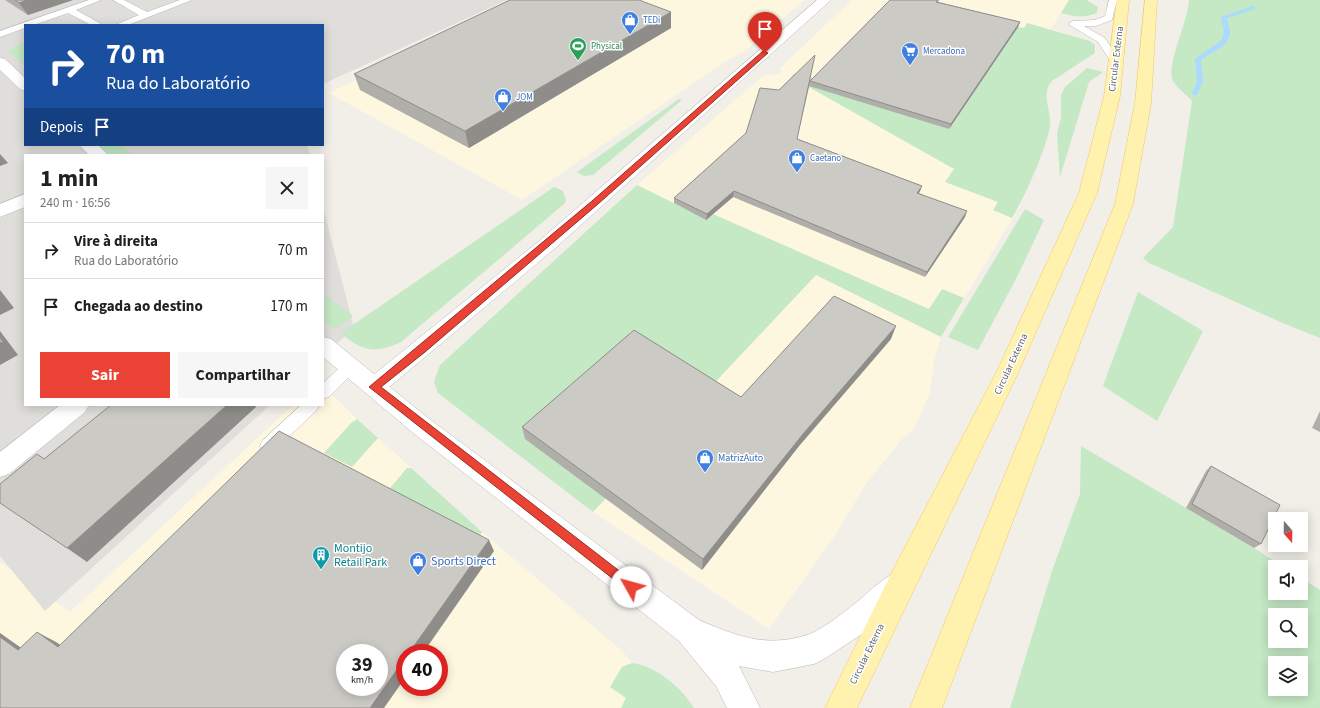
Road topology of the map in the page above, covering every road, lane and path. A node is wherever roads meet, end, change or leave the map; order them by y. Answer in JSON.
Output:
{"nodes":[{"id":1,"x":97,"y":0,"type":"edge"},
{"id":2,"x":117,"y":0,"type":"edge"},
{"id":3,"x":188,"y":0,"type":"edge"},
{"id":4,"x":825,"y":0,"type":"edge"},
{"id":5,"x":1113,"y":0,"type":"edge"},
{"id":6,"x":1123,"y":0,"type":"edge"},
{"id":7,"x":1151,"y":0,"type":"edge"},
{"id":8,"x":69,"y":10,"type":"junction"},
{"id":9,"x":147,"y":15,"type":"junction"},
{"id":10,"x":28,"y":24,"type":"edge"},
{"id":11,"x":96,"y":24,"type":"edge"},
{"id":12,"x":123,"y":24,"type":"edge"},
{"id":13,"x":24,"y":25,"type":"edge"},
{"id":14,"x":0,"y":34,"type":"edge"},
{"id":15,"x":0,"y":62,"type":"edge"},
{"id":16,"x":1116,"y":63,"type":"junction"},
{"id":17,"x":24,"y":85,"type":"edge"},
{"id":18,"x":88,"y":146,"type":"edge"},
{"id":19,"x":99,"y":154,"type":"edge"},
{"id":20,"x":24,"y":200,"type":"edge"},
{"id":21,"x":0,"y":211,"type":"edge"},
{"id":22,"x":324,"y":346,"type":"edge"},
{"id":23,"x":350,"y":368,"type":"junction"},
{"id":24,"x":374,"y":387,"type":"junction"},
{"id":25,"x":324,"y":392,"type":"edge"},
{"id":26,"x":76,"y":406,"type":"edge"},
{"id":27,"x":310,"y":406,"type":"edge"},
{"id":28,"x":259,"y":454,"type":"edge"},
{"id":29,"x":0,"y":466,"type":"edge"},
{"id":30,"x":902,"y":582,"type":"junction"},
{"id":31,"x":689,"y":631,"type":"junction"},
{"id":32,"x":943,"y":668,"type":"junction"},
{"id":33,"x":744,"y":708,"type":"edge"},
{"id":34,"x":841,"y":708,"type":"edge"},
{"id":35,"x":926,"y":708,"type":"edge"},
{"id":36,"x":940,"y":708,"type":"edge"}],
"edges":[{"from":1,"to":8,"type":"lane"},
{"from":2,"to":9,"type":"lane"},
{"from":3,"to":9,"type":"lane"},
{"from":4,"to":24,"type":"street"},
{"from":5,"to":16,"type":"lane"},
{"from":6,"to":16,"type":"main road","name":"Circular Externa"},
{"from":7,"to":32,"type":"main road"},
{"from":8,"to":10,"type":"lane"},
{"from":8,"to":11,"type":"lane"},
{"from":9,"to":12,"type":"lane"},
{"from":13,"to":14,"type":"lane"},
{"from":15,"to":17,"type":"street"},
{"from":16,"to":30,"type":"main road","name":"Circular Externa"},
{"from":18,"to":19,"type":"street"},
{"from":20,"to":21,"type":"street"},
{"from":22,"to":23,"type":"street"},
{"from":23,"to":24,"type":"street"},
{"from":23,"to":25,"type":"lane"},
{"from":24,"to":31,"type":"street"},
{"from":26,"to":29,"type":"street"},
{"from":27,"to":28,"type":"lane"},
{"from":30,"to":31,"type":"street"},
{"from":30,"to":34,"type":"main road","name":"Circular Externa"},
{"from":31,"to":33,"type":"street"},
{"from":32,"to":35,"type":"main road"},
{"from":32,"to":36,"type":"street"}]}
